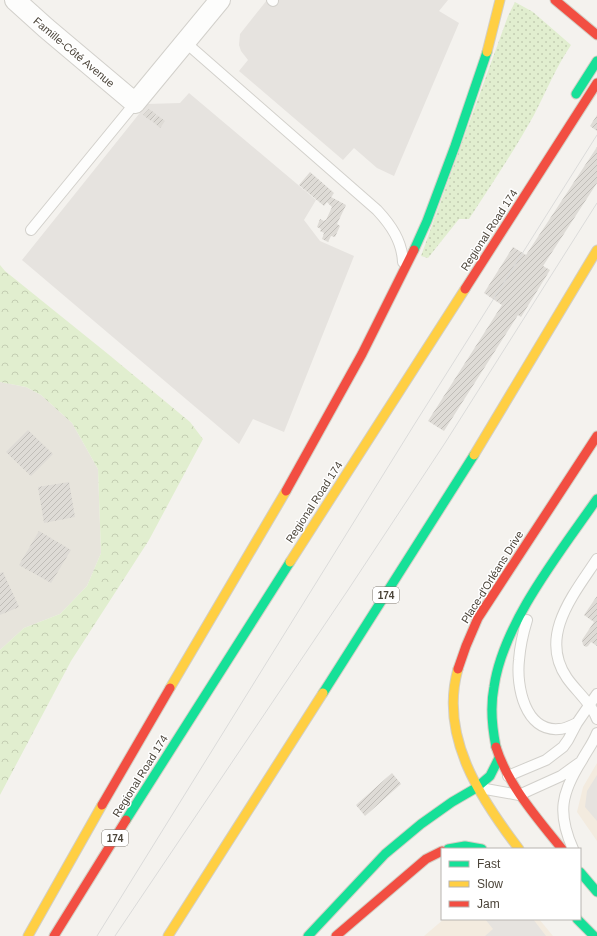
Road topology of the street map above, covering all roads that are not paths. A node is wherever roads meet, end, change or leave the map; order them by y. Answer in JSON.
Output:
{"nodes":[{"id":1,"x":15,"y":0,"type":"edge"},
{"id":2,"x":220,"y":0,"type":"edge"},
{"id":3,"x":500,"y":0,"type":"edge"},
{"id":4,"x":555,"y":0,"type":"edge"},
{"id":5,"x":597,"y":34,"type":"edge"},
{"id":6,"x":185,"y":42,"type":"junction"},
{"id":7,"x":597,"y":61,"type":"edge"},
{"id":8,"x":597,"y":83,"type":"edge"},
{"id":9,"x":571,"y":101,"type":"dead end"},
{"id":10,"x":135,"y":103,"type":"junction"},
{"id":11,"x":31,"y":230,"type":"dead end"},
{"id":12,"x":597,"y":250,"type":"edge"},
{"id":13,"x":403,"y":274,"type":"junction"},
{"id":14,"x":597,"y":436,"type":"edge"},
{"id":15,"x":328,"y":486,"type":"dead end"},
{"id":16,"x":597,"y":499,"type":"edge"},
{"id":17,"x":597,"y":559,"type":"edge"},
{"id":18,"x":534,"y":591,"type":"junction"},
{"id":19,"x":597,"y":694,"type":"edge"},
{"id":20,"x":589,"y":706,"type":"junction"},
{"id":21,"x":597,"y":719,"type":"edge"},
{"id":22,"x":577,"y":723,"type":"junction"},
{"id":23,"x":597,"y":733,"type":"edge"},
{"id":24,"x":175,"y":741,"type":"junction"},
{"id":25,"x":499,"y":758,"type":"junction"},
{"id":26,"x":581,"y":762,"type":"junction"},
{"id":27,"x":509,"y":776,"type":"junction"},
{"id":28,"x":476,"y":788,"type":"junction"},
{"id":29,"x":519,"y":795,"type":"junction"},
{"id":30,"x":452,"y":848,"type":"edge"},
{"id":31,"x":479,"y":848,"type":"edge"},
{"id":32,"x":518,"y":848,"type":"edge"},
{"id":33,"x":561,"y":848,"type":"edge"},
{"id":34,"x":574,"y":848,"type":"edge"},
{"id":35,"x":441,"y":852,"type":"edge"},
{"id":36,"x":581,"y":865,"type":"edge"},
{"id":37,"x":581,"y":873,"type":"edge"},
{"id":38,"x":595,"y":890,"type":"edge"},
{"id":39,"x":578,"y":920,"type":"edge"},
{"id":40,"x":584,"y":927,"type":"junction"},
{"id":41,"x":28,"y":936,"type":"edge"},
{"id":42,"x":54,"y":936,"type":"edge"},
{"id":43,"x":168,"y":936,"type":"edge"},
{"id":44,"x":308,"y":936,"type":"edge"},
{"id":45,"x":336,"y":936,"type":"edge"},
{"id":46,"x":587,"y":936,"type":"edge"},
{"id":47,"x":594,"y":936,"type":"edge"}],
"edges":[{"from":1,"to":10,"type":"street","name":"Famille-Côté Avenue"},
{"from":2,"to":6,"type":"street"},
{"from":3,"to":13,"type":"main road"},
{"from":4,"to":5,"type":"main road"},
{"from":6,"to":10,"type":"street"},
{"from":6,"to":13,"type":"lane"},
{"from":7,"to":9,"type":"main road"},
{"from":8,"to":24,"type":"main road","name":"Regional Road 174","number":"174"},
{"from":10,"to":11,"type":"lane"},
{"from":12,"to":43,"type":"main road","number":"174"},
{"from":13,"to":41,"type":"main road"},
{"from":14,"to":28,"type":"main road","name":"Place-d'Orléans Drive"},
{"from":15,"to":24,"type":"main road"},
{"from":16,"to":18,"type":"main road"},
{"from":17,"to":20,"type":"lane"},
{"from":18,"to":22,"type":"lane"},
{"from":18,"to":25,"type":"main road"},
{"from":19,"to":20,"type":"lane"},
{"from":20,"to":21,"type":"lane"},
{"from":20,"to":22,"type":"lane"},
{"from":22,"to":27,"type":"lane"},
{"from":23,"to":26,"type":"lane"},
{"from":24,"to":42,"type":"main road","name":"Regional Road 174","number":"174"},
{"from":25,"to":27,"type":"main road"},
{"from":25,"to":28,"type":"main road"},
{"from":26,"to":29,"type":"lane"},
{"from":26,"to":34,"type":"lane"},
{"from":27,"to":28,"type":"lane"},
{"from":27,"to":29,"type":"main road"},
{"from":28,"to":29,"type":"lane"},
{"from":28,"to":32,"type":"main road","name":"Place-d'Orléans Drive"},
{"from":28,"to":44,"type":"main road"},
{"from":29,"to":33,"type":"main road"},
{"from":30,"to":31,"type":"main road"},
{"from":35,"to":45,"type":"main road"},
{"from":36,"to":38,"type":"lane"},
{"from":37,"to":38,"type":"main road"},
{"from":39,"to":40,"type":"main road"},
{"from":40,"to":46,"type":"main road"},
{"from":40,"to":47,"type":"main road"}]}
